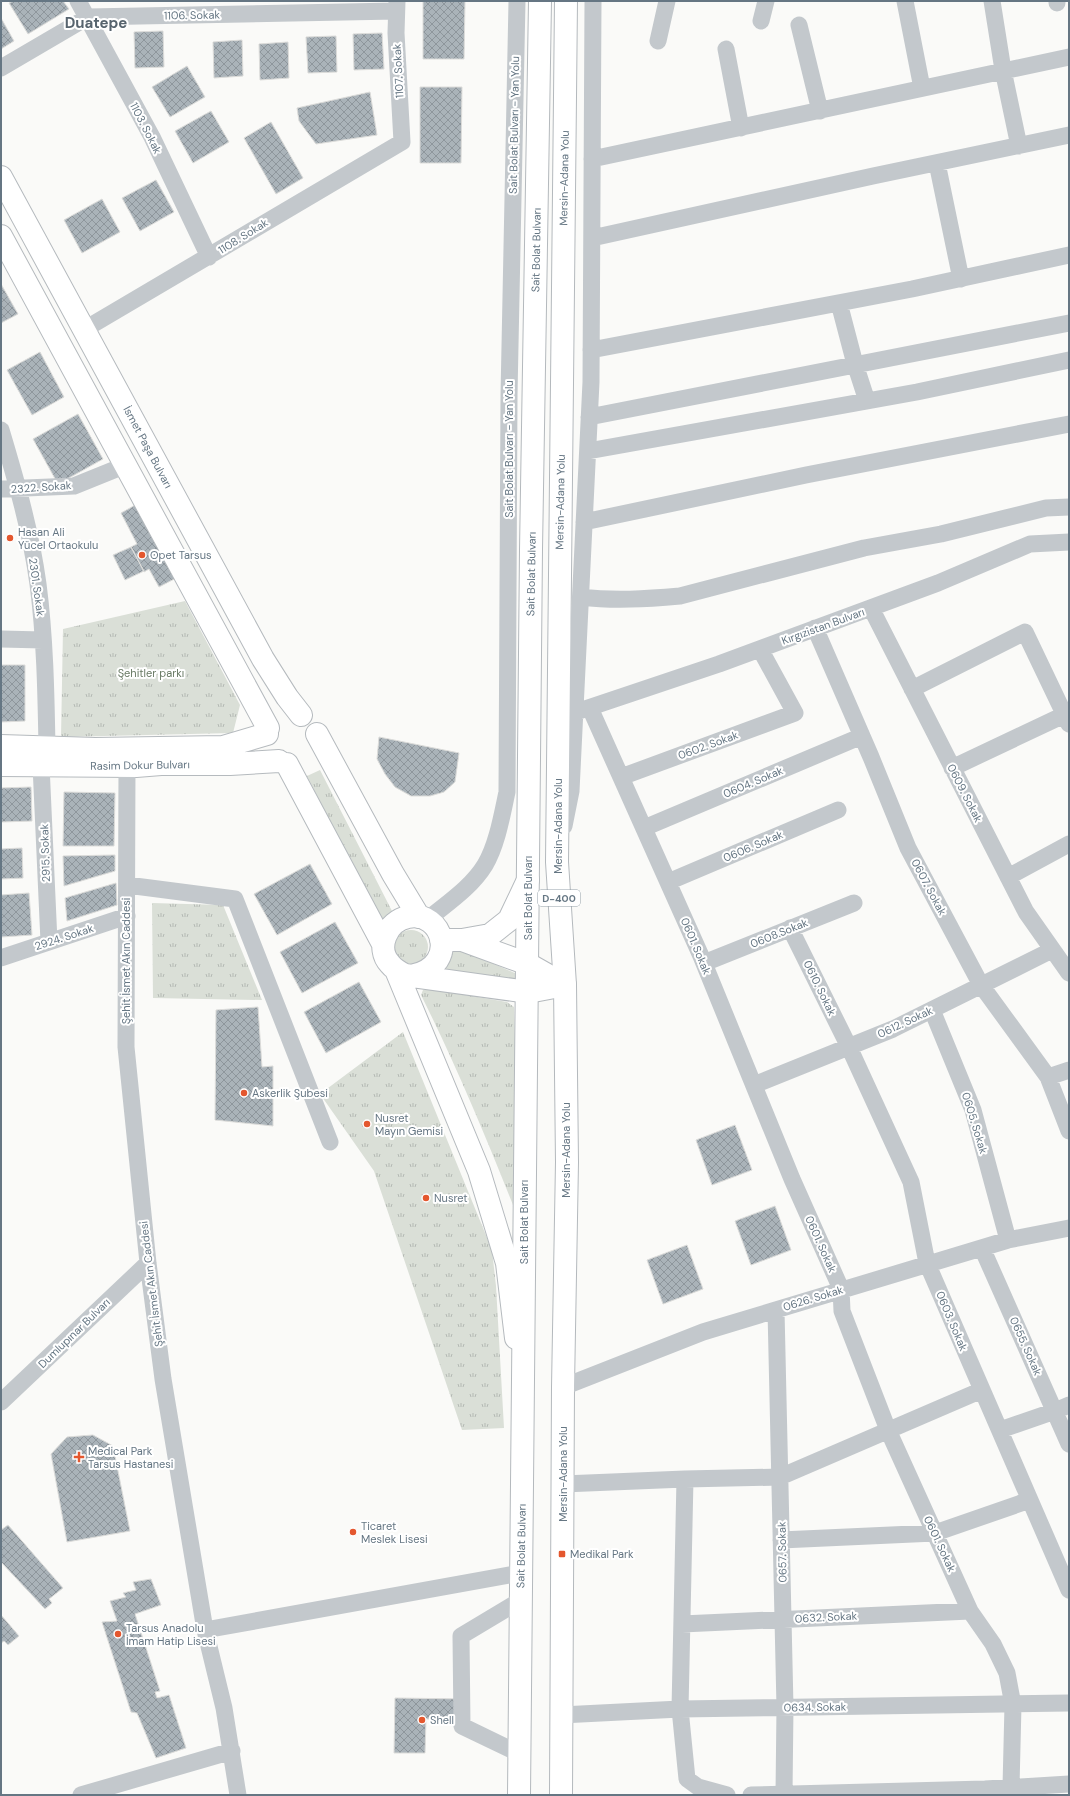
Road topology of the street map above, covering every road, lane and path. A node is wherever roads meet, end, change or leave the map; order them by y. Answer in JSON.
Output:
{"nodes":[{"id":1,"x":78,"y":1,"type":"edge"},
{"id":2,"x":517,"y":1,"type":"edge"},
{"id":3,"x":540,"y":1,"type":"edge"},
{"id":4,"x":566,"y":1,"type":"edge"},
{"id":5,"x":593,"y":1,"type":"edge"},
{"id":6,"x":667,"y":1,"type":"edge"},
{"id":7,"x":766,"y":1,"type":"edge"},
{"id":8,"x":905,"y":1,"type":"edge"},
{"id":9,"x":992,"y":1,"type":"edge"},
{"id":10,"x":396,"y":6,"type":"edge"},
{"id":11,"x":88,"y":17,"type":"junction"},
{"id":12,"x":761,"y":22,"type":"dead end"},
{"id":13,"x":799,"y":25,"type":"dead end"},
{"id":14,"x":658,"y":41,"type":"dead end"},
{"id":15,"x":726,"y":49,"type":"dead end"},
{"id":16,"x":1069,"y":57,"type":"edge"},
{"id":17,"x":1,"y":68,"type":"edge"},
{"id":18,"x":1003,"y":70,"type":"junction"},
{"id":19,"x":922,"y":88,"type":"junction"},
{"id":20,"x":820,"y":111,"type":"junction"},
{"id":21,"x":741,"y":128,"type":"junction"},
{"id":22,"x":1069,"y":135,"type":"edge"},
{"id":23,"x":402,"y":142,"type":"joint"},
{"id":24,"x":1018,"y":146,"type":"junction"},
{"id":25,"x":592,"y":159,"type":"junction"},
{"id":26,"x":937,"y":163,"type":"junction"},
{"id":27,"x":1,"y":177,"type":"edge"},
{"id":28,"x":1,"y":236,"type":"edge"},
{"id":29,"x":592,"y":238,"type":"junction"},
{"id":30,"x":1069,"y":255,"type":"edge"},
{"id":31,"x":209,"y":257,"type":"junction"},
{"id":32,"x":961,"y":279,"type":"junction"},
{"id":33,"x":839,"y":303,"type":"junction"},
{"id":34,"x":1069,"y":323,"type":"edge"},
{"id":35,"x":84,"y":329,"type":"junction"},
{"id":36,"x":591,"y":350,"type":"junction"},
{"id":37,"x":1069,"y":360,"type":"edge"},
{"id":38,"x":855,"y":364,"type":"junction"},
{"id":39,"x":867,"y":401,"type":"junction"},
{"id":40,"x":589,"y":417,"type":"junction"},
{"id":41,"x":1069,"y":424,"type":"edge"},
{"id":42,"x":1,"y":430,"type":"edge"},
{"id":43,"x":588,"y":451,"type":"junction"},
{"id":44,"x":126,"y":465,"type":"junction"},
{"id":45,"x":1,"y":490,"type":"edge"},
{"id":46,"x":19,"y":490,"type":"junction"},
{"id":47,"x":1069,"y":507,"type":"edge"},
{"id":48,"x":584,"y":522,"type":"junction"},
{"id":49,"x":1069,"y":542,"type":"edge"},
{"id":50,"x":581,"y":597,"type":"junction"},
{"id":51,"x":871,"y":608,"type":"junction"},
{"id":52,"x":816,"y":628,"type":"junction"},
{"id":53,"x":1,"y":639,"type":"edge"},
{"id":54,"x":43,"y":640,"type":"junction"},
{"id":55,"x":760,"y":649,"type":"junction"},
{"id":56,"x":912,"y":689,"type":"junction"},
{"id":57,"x":582,"y":710,"type":"junction"},
{"id":58,"x":301,"y":715,"type":"junction"},
{"id":59,"x":1067,"y":720,"type":"edge"},
{"id":60,"x":267,"y":731,"type":"junction"},
{"id":61,"x":317,"y":734,"type":"junction"},
{"id":62,"x":862,"y":736,"type":"junction"},
{"id":63,"x":1,"y":746,"type":"edge"},
{"id":64,"x":44,"y":756,"type":"junction"},
{"id":65,"x":283,"y":763,"type":"junction"},
{"id":66,"x":1,"y":765,"type":"edge"},
{"id":67,"x":128,"y":766,"type":"junction"},
{"id":68,"x":952,"y":768,"type":"junction"},
{"id":69,"x":621,"y":777,"type":"junction"},
{"id":70,"x":838,"y":810,"type":"dead end"},
{"id":71,"x":644,"y":828,"type":"junction"},
{"id":72,"x":1069,"y":844,"type":"edge"},
{"id":73,"x":557,"y":862,"type":"junction"},
{"id":74,"x":1008,"y":877,"type":"junction"},
{"id":75,"x":528,"y":880,"type":"junction"},
{"id":76,"x":668,"y":882,"type":"junction"},
{"id":77,"x":127,"y":885,"type":"junction"},
{"id":78,"x":854,"y":903,"type":"dead end"},
{"id":79,"x":127,"y":916,"type":"junction"},
{"id":80,"x":423,"y":918,"type":"junction"},
{"id":81,"x":790,"y":928,"type":"junction"},
{"id":82,"x":452,"y":940,"type":"junction"},
{"id":83,"x":49,"y":942,"type":"junction"},
{"id":84,"x":383,"y":944,"type":"junction"},
{"id":85,"x":1,"y":958,"type":"edge"},
{"id":86,"x":704,"y":963,"type":"junction"},
{"id":87,"x":1065,"y":963,"type":"edge"},
{"id":88,"x":528,"y":964,"type":"junction"},
{"id":89,"x":405,"y":973,"type":"junction"},
{"id":90,"x":565,"y":985,"type":"junction"},
{"id":91,"x":982,"y":985,"type":"junction"},
{"id":92,"x":528,"y":992,"type":"junction"},
{"id":93,"x":932,"y":1010,"type":"junction"},
{"id":94,"x":849,"y":1047,"type":"junction"},
{"id":95,"x":1069,"y":1070,"type":"edge"},
{"id":96,"x":1048,"y":1077,"type":"junction"},
{"id":97,"x":754,"y":1085,"type":"junction"},
{"id":98,"x":1069,"y":1131,"type":"edge"},
{"id":99,"x":330,"y":1142,"type":"dead end"},
{"id":100,"x":1068,"y":1232,"type":"edge"},
{"id":101,"x":1008,"y":1240,"type":"junction"},
{"id":102,"x":982,"y":1248,"type":"junction"},
{"id":103,"x":148,"y":1263,"type":"junction"},
{"id":104,"x":927,"y":1263,"type":"junction"},
{"id":105,"x":841,"y":1289,"type":"junction"},
{"id":106,"x":776,"y":1310,"type":"junction"},
{"id":107,"x":563,"y":1387,"type":"junction"},
{"id":108,"x":982,"y":1390,"type":"junction"},
{"id":109,"x":523,"y":1392,"type":"junction"},
{"id":110,"x":1,"y":1402,"type":"edge"},
{"id":111,"x":1062,"y":1408,"type":"edge"},
{"id":112,"x":888,"y":1430,"type":"junction"},
{"id":113,"x":1000,"y":1430,"type":"junction"},
{"id":114,"x":1069,"y":1444,"type":"edge"},
{"id":115,"x":780,"y":1477,"type":"junction"},
{"id":116,"x":685,"y":1479,"type":"junction"},
{"id":117,"x":563,"y":1484,"type":"junction"},
{"id":118,"x":1030,"y":1500,"type":"junction"},
{"id":119,"x":935,"y":1533,"type":"junction"},
{"id":120,"x":781,"y":1540,"type":"junction"},
{"id":121,"x":521,"y":1573,"type":"junction"},
{"id":122,"x":1069,"y":1590,"type":"edge"},
{"id":123,"x":521,"y":1600,"type":"junction"},
{"id":124,"x":970,"y":1611,"type":"junction"},
{"id":125,"x":783,"y":1619,"type":"junction"},
{"id":126,"x":682,"y":1624,"type":"junction"},
{"id":127,"x":205,"y":1630,"type":"junction"},
{"id":128,"x":1069,"y":1703,"type":"edge"},
{"id":129,"x":1013,"y":1705,"type":"junction"},
{"id":130,"x":785,"y":1707,"type":"junction"},
{"id":131,"x":680,"y":1709,"type":"junction"},
{"id":132,"x":561,"y":1715,"type":"junction"},
{"id":133,"x":232,"y":1751,"type":"junction"},
{"id":134,"x":520,"y":1754,"type":"junction"},
{"id":135,"x":1010,"y":1787,"type":"junction"},
{"id":136,"x":1062,"y":1788,"type":"edge"},
{"id":137,"x":122,"y":1789,"type":"edge"},
{"id":138,"x":943,"y":1792,"type":"edge"},
{"id":139,"x":784,"y":1794,"type":"junction"},
{"id":140,"x":81,"y":1795,"type":"edge"},
{"id":141,"x":238,"y":1795,"type":"edge"},
{"id":142,"x":519,"y":1795,"type":"edge"},
{"id":143,"x":561,"y":1795,"type":"edge"},
{"id":144,"x":727,"y":1795,"type":"edge"},
{"id":145,"x":750,"y":1795,"type":"edge"}],
"edges":[{"from":1,"to":11,"type":"street","name":"1103. Sokak"},
{"from":2,"to":80,"type":"street","name":"Sait Bolat Bulvarı - Yan Yolu"},
{"from":3,"to":75,"type":"main road","name":"Sait Bolat Bulvarı","number":"D-400"},
{"from":4,"to":73,"type":"main road","name":"Mersin-Adana Yolu","number":"D-400"},
{"from":5,"to":25,"type":"street"},
{"from":6,"to":14,"type":"street"},
{"from":7,"to":12,"type":"street"},
{"from":8,"to":19,"type":"street"},
{"from":9,"to":18,"type":"street"},
{"from":10,"to":11,"type":"street","name":"1106. Sokak"},
{"from":10,"to":23,"type":"street","name":"1107. Sokak"},
{"from":11,"to":17,"type":"street","name":"1106. Sokak"},
{"from":11,"to":31,"type":"street","name":"1103. Sokak"},
{"from":13,"to":20,"type":"street"},
{"from":15,"to":21,"type":"street"},
{"from":16,"to":18,"type":"street"},
{"from":18,"to":19,"type":"street"},
{"from":18,"to":24,"type":"street"},
{"from":19,"to":20,"type":"street"},
{"from":20,"to":21,"type":"street"},
{"from":21,"to":25,"type":"street"},
{"from":22,"to":24,"type":"street"},
{"from":23,"to":31,"type":"street","name":"1108. Sokak"},
{"from":24,"to":26,"type":"street"},
{"from":25,"to":29,"type":"street"},
{"from":26,"to":29,"type":"street"},
{"from":26,"to":32,"type":"street"},
{"from":27,"to":35,"type":"main road","name":"İsmet Paşa Bulvarı"},
{"from":28,"to":44,"type":"main road"},
{"from":29,"to":36,"type":"street"},
{"from":30,"to":32,"type":"street"},
{"from":31,"to":35,"type":"street","name":"1108. Sokak"},
{"from":32,"to":33,"type":"street"},
{"from":33,"to":36,"type":"street"},
{"from":33,"to":38,"type":"street"},
{"from":34,"to":38,"type":"street"},
{"from":35,"to":58,"type":"main road","name":"İsmet Paşa Bulvarı"},
{"from":36,"to":40,"type":"street"},
{"from":37,"to":39,"type":"street"},
{"from":38,"to":39,"type":"street"},
{"from":38,"to":40,"type":"street"},
{"from":39,"to":43,"type":"street"},
{"from":40,"to":43,"type":"street"},
{"from":41,"to":48,"type":"street"},
{"from":42,"to":46,"type":"street","name":"2301. Sokak"},
{"from":43,"to":48,"type":"street"},
{"from":44,"to":46,"type":"street","name":"2322. Sokak"},
{"from":44,"to":60,"type":"main road"},
{"from":45,"to":46,"type":"street","name":"2322. Sokak"},
{"from":46,"to":54,"type":"street","name":"2301. Sokak"},
{"from":47,"to":50,"type":"street"},
{"from":48,"to":50,"type":"street"},
{"from":49,"to":51,"type":"street","name":"Kırgızistan Bulvarı"},
{"from":50,"to":57,"type":"street"},
{"from":51,"to":52,"type":"street","name":"Kırgızistan Bulvarı"},
{"from":51,"to":56,"type":"street","name":"0609. Sokak"},
{"from":52,"to":55,"type":"street","name":"Kırgızistan Bulvarı"},
{"from":52,"to":62,"type":"street","name":"0607. Sokak"},
{"from":53,"to":54,"type":"street"},
{"from":54,"to":64,"type":"street","name":"2301. Sokak"},
{"from":55,"to":57,"type":"street","name":"Kırgızistan Bulvarı"},
{"from":55,"to":69,"type":"street","name":"0602. Sokak"},
{"from":56,"to":59,"type":"street"},
{"from":56,"to":68,"type":"street","name":"0609. Sokak"},
{"from":57,"to":69,"type":"street","name":"0601. Sokak"},
{"from":57,"to":73,"type":"street"},
{"from":58,"to":60,"type":"main road"},
{"from":58,"to":61,"type":"main road"},
{"from":59,"to":68,"type":"street"},
{"from":60,"to":64,"type":"main road"},
{"from":60,"to":65,"type":"main road"},
{"from":61,"to":65,"type":"main road"},
{"from":61,"to":80,"type":"main road"},
{"from":62,"to":71,"type":"street","name":"0604. Sokak"},
{"from":62,"to":91,"type":"street","name":"0607. Sokak"},
{"from":63,"to":64,"type":"main road"},
{"from":64,"to":66,"type":"main road","name":"Rasim Dokur Bulvarı"},
{"from":64,"to":67,"type":"main road","name":"Rasim Dokur Bulvarı"},
{"from":64,"to":83,"type":"street","name":"2915. Sokak"},
{"from":65,"to":67,"type":"main road","name":"Rasim Dokur Bulvarı"},
{"from":65,"to":84,"type":"main road"},
{"from":67,"to":77,"type":"street","name":"Şehit İsmet Akın Caddesi"},
{"from":68,"to":74,"type":"street","name":"0609. Sokak"},
{"from":69,"to":71,"type":"street","name":"0601. Sokak"},
{"from":70,"to":76,"type":"street","name":"0606. Sokak"},
{"from":71,"to":76,"type":"street","name":"0601. Sokak"},
{"from":72,"to":74,"type":"street"},
{"from":73,"to":90,"type":"main road","name":"Mersin-Adana Yolu","number":"D-400"},
{"from":74,"to":87,"type":"street","name":"0609. Sokak"},
{"from":75,"to":82,"type":"main road"},
{"from":75,"to":88,"type":"main road","name":"Sait Bolat Bulvarı","number":"D-400"},
{"from":76,"to":86,"type":"street","name":"0601. Sokak"},
{"from":77,"to":79,"type":"street","name":"Şehit İsmet Akın Caddesi"},
{"from":77,"to":99,"type":"street"},
{"from":78,"to":81,"type":"street","name":"0608.Sokak"},
{"from":79,"to":83,"type":"street","name":"2924. Sokak"},
{"from":79,"to":103,"type":"street","name":"Şehit İsmet Akın Caddesi"},
{"from":80,"to":82,"type":"main road"},
{"from":80,"to":84,"type":"main road"},
{"from":81,"to":86,"type":"street","name":"0608.Sokak"},
{"from":81,"to":94,"type":"street","name":"0610. Sokak"},
{"from":82,"to":88,"type":"main road"},
{"from":82,"to":89,"type":"main road"},
{"from":83,"to":85,"type":"street","name":"2924. Sokak"},
{"from":84,"to":89,"type":"main road"},
{"from":86,"to":97,"type":"street","name":"0601. Sokak"},
{"from":87,"to":91,"type":"street","name":"0612. Sokak"},
{"from":88,"to":90,"type":"main road"},
{"from":88,"to":92,"type":"main road","name":"Sait Bolat Bulvarı","number":"D-400"},
{"from":89,"to":92,"type":"main road"},
{"from":89,"to":109,"type":"main road"},
{"from":90,"to":92,"type":"main road"},
{"from":90,"to":107,"type":"main road","name":"Mersin-Adana Yolu","number":"D-400"},
{"from":91,"to":93,"type":"street","name":"0612. Sokak"},
{"from":91,"to":96,"type":"street","name":"0607. Sokak"},
{"from":92,"to":109,"type":"main road","name":"Sait Bolat Bulvarı","number":"D-400"},
{"from":93,"to":94,"type":"street","name":"0612. Sokak"},
{"from":93,"to":101,"type":"street","name":"0605. Sokak"},
{"from":94,"to":97,"type":"street","name":"0612. Sokak"},
{"from":94,"to":104,"type":"street","name":"0603. Sokak"},
{"from":95,"to":96,"type":"street"},
{"from":96,"to":98,"type":"street","name":"0607. Sokak"},
{"from":97,"to":105,"type":"street","name":"0601. Sokak"},
{"from":100,"to":101,"type":"street","name":"0626. Sokak"},
{"from":101,"to":102,"type":"street","name":"0626. Sokak"},
{"from":102,"to":104,"type":"street","name":"0626. Sokak"},
{"from":102,"to":111,"type":"street","name":"0655. Sokak"},
{"from":103,"to":110,"type":"street","name":"Dumlupınar Bulvarı"},
{"from":103,"to":127,"type":"street","name":"Şehit İsmet Akın Caddesi"},
{"from":104,"to":105,"type":"street","name":"0626. Sokak"},
{"from":104,"to":108,"type":"street","name":"0603. Sokak"},
{"from":105,"to":106,"type":"street","name":"0626. Sokak"},
{"from":105,"to":112,"type":"street","name":"0601. Sokak"},
{"from":106,"to":107,"type":"street","name":"0626. Sokak"},
{"from":106,"to":115,"type":"street","name":"0657. Sokak"},
{"from":107,"to":117,"type":"main road","name":"Mersin-Adana Yolu","number":"D-400"},
{"from":108,"to":112,"type":"street"},
{"from":108,"to":113,"type":"street","name":"0603. Sokak"},
{"from":109,"to":121,"type":"main road","name":"Sait Bolat Bulvarı","number":"D-400"},
{"from":111,"to":113,"type":"street"},
{"from":111,"to":114,"type":"street","name":"0655. Sokak"},
{"from":112,"to":115,"type":"street"},
{"from":112,"to":119,"type":"street","name":"0601. Sokak"},
{"from":113,"to":118,"type":"street","name":"0603. Sokak"},
{"from":115,"to":116,"type":"street"},
{"from":115,"to":120,"type":"street","name":"0657. Sokak"},
{"from":116,"to":117,"type":"street"},
{"from":116,"to":126,"type":"street"},
{"from":117,"to":132,"type":"main road","name":"Mersin-Adana Yolu","number":"D-400"},
{"from":118,"to":119,"type":"street"},
{"from":118,"to":122,"type":"street","name":"0603. Sokak"},
{"from":119,"to":120,"type":"street"},
{"from":119,"to":124,"type":"street","name":"0601. Sokak"},
{"from":120,"to":125,"type":"street","name":"0657. Sokak"},
{"from":121,"to":123,"type":"main road","name":"Sait Bolat Bulvarı","number":"D-400"},
{"from":121,"to":127,"type":"street"},
{"from":123,"to":134,"type":"main road","name":"Sait Bolat Bulvarı","number":"D-400"},
{"from":123,"to":134,"type":"street"},
{"from":124,"to":125,"type":"street","name":"0632. Sokak"},
{"from":124,"to":129,"type":"street","name":"0601. Sokak"},
{"from":125,"to":126,"type":"street","name":"0632. Sokak"},
{"from":125,"to":130,"type":"street","name":"0657. Sokak"},
{"from":126,"to":131,"type":"street"},
{"from":127,"to":133,"type":"street","name":"Şehit İsmet Akın Caddesi"},
{"from":128,"to":129,"type":"street","name":"0634. Sokak"},
{"from":129,"to":130,"type":"street","name":"0634. Sokak"},
{"from":129,"to":135,"type":"street","name":"0601. Sokak"},
{"from":130,"to":131,"type":"street","name":"0634. Sokak"},
{"from":130,"to":139,"type":"street","name":"0657. Sokak"},
{"from":131,"to":132,"type":"street","name":"0634. Sokak"},
{"from":131,"to":144,"type":"street"},
{"from":132,"to":143,"type":"main road","name":"Mersin-Adana Yolu","number":"D-400"},
{"from":133,"to":137,"type":"street"},
{"from":133,"to":141,"type":"street","name":"Şehit İsmet Akın Caddesi"},
{"from":134,"to":142,"type":"main road","name":"Sait Bolat Bulvarı","number":"D-400"},
{"from":135,"to":136,"type":"street"},
{"from":135,"to":138,"type":"street"},
{"from":137,"to":140,"type":"street"},
{"from":138,"to":139,"type":"street"},
{"from":139,"to":145,"type":"street"}]}
